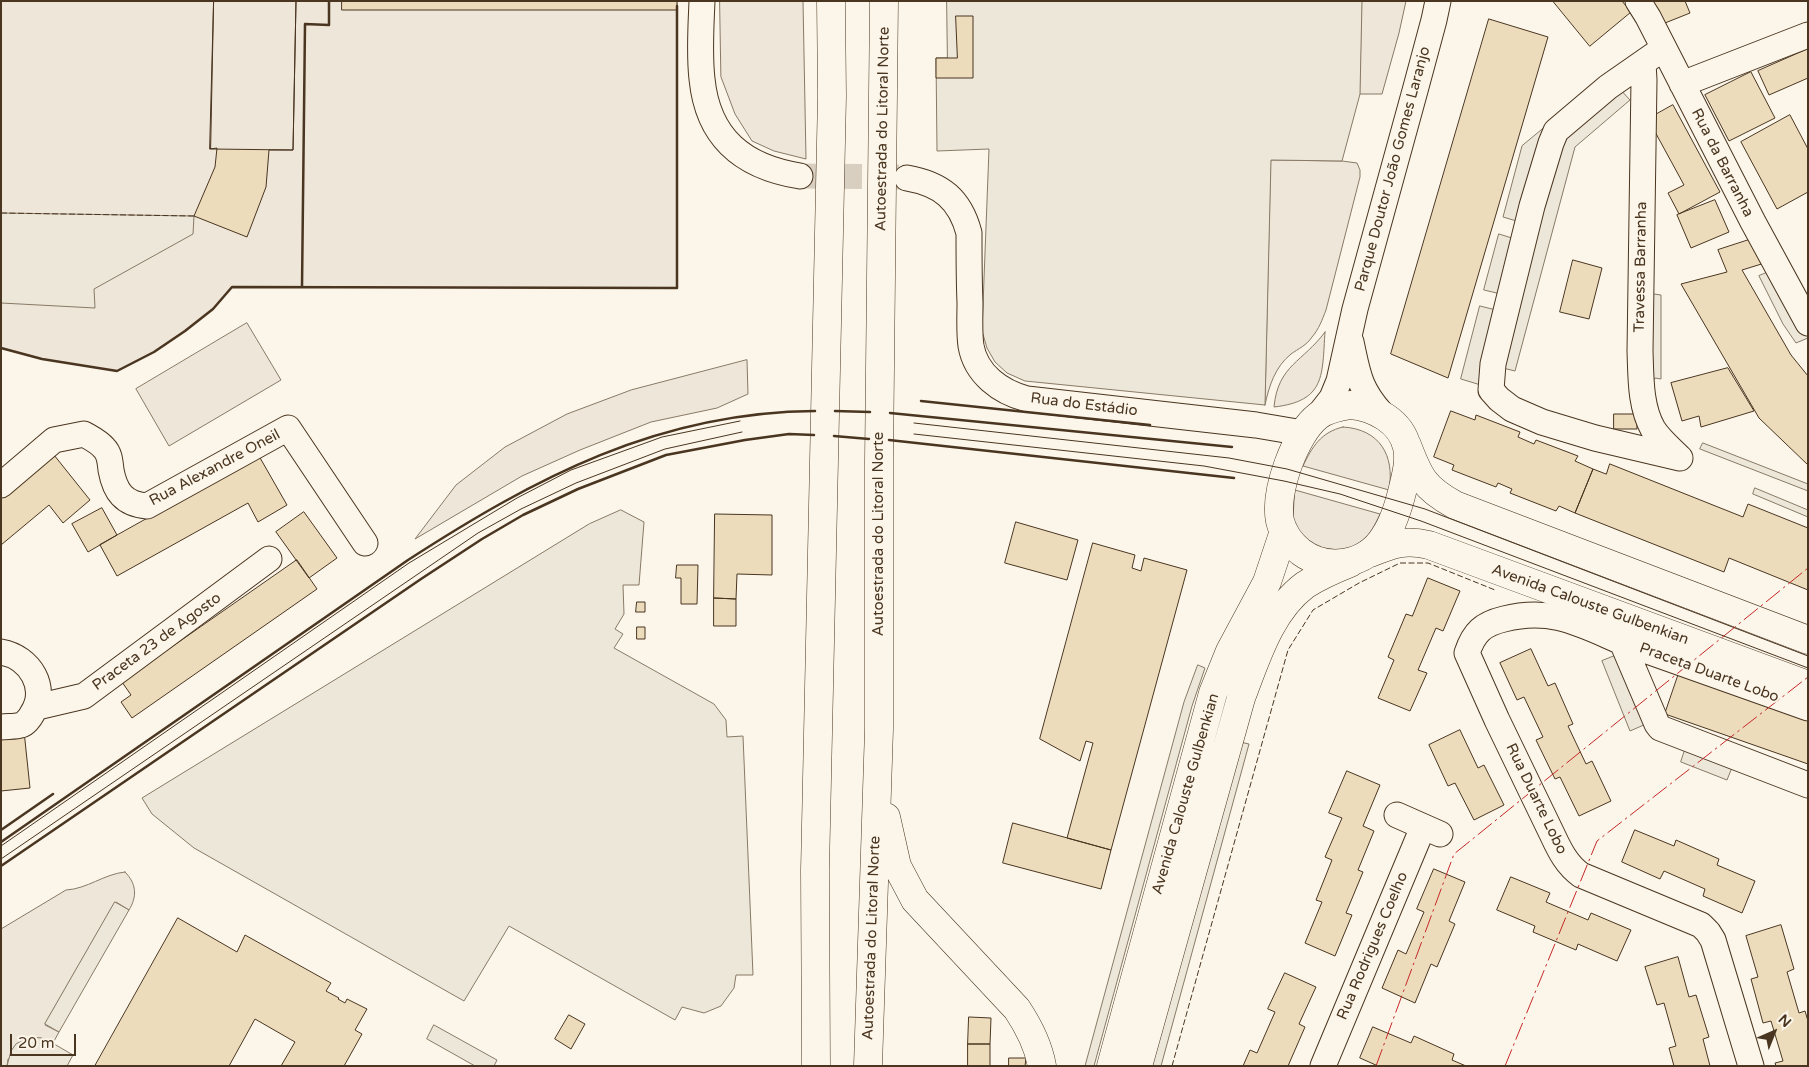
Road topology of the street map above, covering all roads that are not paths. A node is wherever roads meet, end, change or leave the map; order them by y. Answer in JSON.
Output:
{"nodes":[{"id":1,"x":702,"y":1,"type":"edge"},
{"id":2,"x":832,"y":1,"type":"edge"},
{"id":3,"x":884,"y":1,"type":"edge"},
{"id":4,"x":1438,"y":1,"type":"edge"},
{"id":5,"x":1638,"y":1,"type":"edge"},
{"id":6,"x":1808,"y":35,"type":"edge"},
{"id":7,"x":1664,"y":48,"type":"junction"},
{"id":8,"x":1643,"y":63,"type":"junction"},
{"id":9,"x":1682,"y":84,"type":"junction"},
{"id":10,"x":800,"y":176,"type":"tunnel mouth"},
{"id":11,"x":907,"y":178,"type":"tunnel mouth"},
{"id":12,"x":1808,"y":324,"type":"edge"},
{"id":13,"x":1350,"y":337,"type":"junction"},
{"id":14,"x":1382,"y":414,"type":"junction"},
{"id":15,"x":1311,"y":424,"type":"junction"},
{"id":16,"x":1407,"y":446,"type":"junction"},
{"id":17,"x":1,"y":485,"type":"edge"},
{"id":18,"x":1284,"y":531,"type":"junction"},
{"id":19,"x":365,"y":543,"type":"dead end"},
{"id":20,"x":1360,"y":558,"type":"junction"},
{"id":21,"x":270,"y":559,"type":"dead end"},
{"id":22,"x":1808,"y":640,"type":"edge"},
{"id":23,"x":1622,"y":642,"type":"junction"},
{"id":24,"x":1,"y":652,"type":"edge"},
{"id":25,"x":1808,"y":685,"type":"edge"},
{"id":26,"x":37,"y":707,"type":"junction"},
{"id":27,"x":1808,"y":708,"type":"edge"},
{"id":28,"x":1,"y":727,"type":"edge"},
{"id":29,"x":879,"y":729,"type":"junction"},
{"id":30,"x":1808,"y":785,"type":"edge"},
{"id":31,"x":1397,"y":815,"type":"dead end"},
{"id":32,"x":816,"y":1066,"type":"edge"},
{"id":33,"x":868,"y":1066,"type":"edge"},
{"id":34,"x":1042,"y":1066,"type":"edge"},
{"id":35,"x":1111,"y":1066,"type":"edge"},
{"id":36,"x":1138,"y":1066,"type":"edge"},
{"id":37,"x":1322,"y":1066,"type":"edge"},
{"id":38,"x":1751,"y":1066,"type":"edge"}],
"edges":[{"from":1,"to":10,"type":"street"},
{"from":2,"to":32,"type":"main road"},
{"from":3,"to":29,"type":"main road","name":"Autoestrada do Litoral Norte"},
{"from":4,"to":13,"type":"street","name":"Parque Doutor João Gomes Laranjo"},
{"from":5,"to":7,"type":"street","name":"Rua da Barranha"},
{"from":6,"to":9,"type":"street"},
{"from":7,"to":8,"type":"street"},
{"from":7,"to":9,"type":"street","name":"Rua da Barranha"},
{"from":8,"to":8,"type":"street","name":"Travessa Barranha"},
{"from":9,"to":12,"type":"street","name":"Rua da Barranha"},
{"from":11,"to":15,"type":"street","name":"Rua do Estádio"},
{"from":13,"to":14,"type":"street","name":"Parque Doutor João Gomes Laranjo"},
{"from":13,"to":15,"type":"street","name":"Parque Doutor João Gomes Laranjo"},
{"from":14,"to":15,"type":"main road"},
{"from":14,"to":16,"type":"main road"},
{"from":15,"to":18,"type":"main road"},
{"from":16,"to":20,"type":"main road"},
{"from":16,"to":22,"type":"main road"},
{"from":17,"to":19,"type":"street","name":"Rua Alexandre Oneil"},
{"from":18,"to":20,"type":"main road"},
{"from":18,"to":35,"type":"main road","name":"Avenida Calouste Gulbenkian"},
{"from":20,"to":25,"type":"main road","name":"Avenida Calouste Gulbenkian"},
{"from":20,"to":36,"type":"main road","name":"Avenida Calouste Gulbenkian"},
{"from":21,"to":26,"type":"street","name":"Praceta 23 de Agosto"},
{"from":23,"to":27,"type":"street","name":"Praceta Duarte Lobo"},
{"from":23,"to":30,"type":"street","name":"Praceta Duarte Lobo"},
{"from":23,"to":38,"type":"street","name":"Rua Duarte Lobo"},
{"from":24,"to":26,"type":"street"},
{"from":26,"to":28,"type":"street"},
{"from":29,"to":33,"type":"main road","name":"Autoestrada do Litoral Norte"},
{"from":29,"to":34,"type":"main road"},
{"from":31,"to":37,"type":"street","name":"Rua Rodrigues Coelho"}]}
